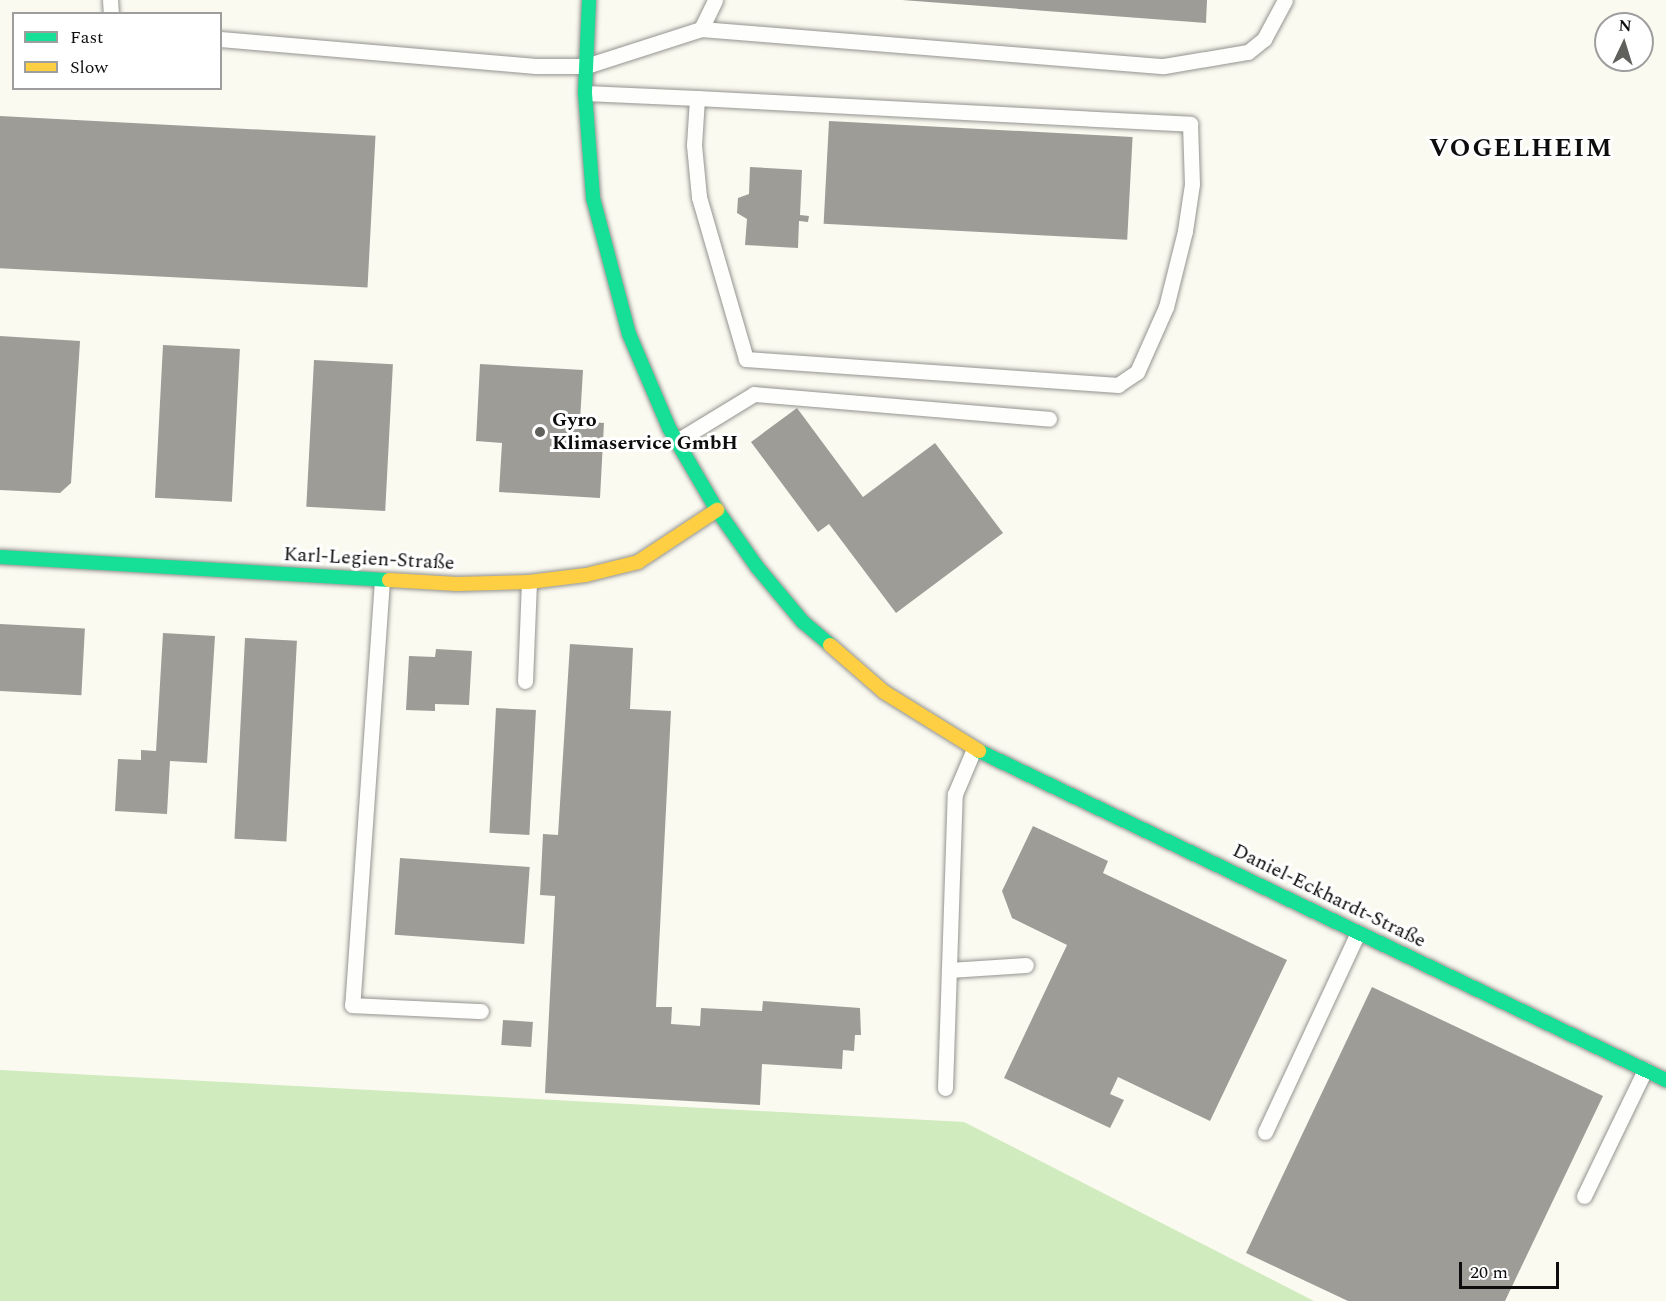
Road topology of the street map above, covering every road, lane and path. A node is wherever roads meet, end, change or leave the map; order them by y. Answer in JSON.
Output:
{"nodes":[{"id":1,"x":589,"y":0,"type":"edge"},
{"id":2,"x":715,"y":0,"type":"edge"},
{"id":3,"x":1285,"y":0,"type":"edge"},
{"id":4,"x":701,"y":29,"type":"junction"},
{"id":5,"x":222,"y":39,"type":"edge"},
{"id":6,"x":585,"y":66,"type":"junction"},
{"id":7,"x":585,"y":93,"type":"junction"},
{"id":8,"x":697,"y":98,"type":"junction"},
{"id":9,"x":1049,"y":419,"type":"dead end"},
{"id":10,"x":677,"y":441,"type":"junction"},
{"id":11,"x":717,"y":510,"type":"junction"},
{"id":12,"x":0,"y":557,"type":"edge"},
{"id":13,"x":382,"y":580,"type":"junction"},
{"id":14,"x":529,"y":582,"type":"junction"},
{"id":15,"x":525,"y":681,"type":"dead end"},
{"id":16,"x":974,"y":749,"type":"junction"},
{"id":17,"x":1358,"y":933,"type":"junction"},
{"id":18,"x":1026,"y":965,"type":"dead end"},
{"id":19,"x":949,"y":970,"type":"junction"},
{"id":20,"x":481,"y":1011,"type":"dead end"},
{"id":21,"x":1645,"y":1070,"type":"junction"},
{"id":22,"x":1666,"y":1080,"type":"edge"},
{"id":23,"x":945,"y":1088,"type":"dead end"},
{"id":24,"x":1265,"y":1132,"type":"dead end"},
{"id":25,"x":1584,"y":1196,"type":"dead end"}],
"edges":[{"from":1,"to":6,"type":"street","name":"Daniel-Eckhardt-Straße"},
{"from":2,"to":4,"type":"lane"},
{"from":3,"to":4,"type":"lane"},
{"from":4,"to":6,"type":"lane"},
{"from":5,"to":6,"type":"lane"},
{"from":6,"to":7,"type":"street","name":"Daniel-Eckhardt-Straße"},
{"from":7,"to":8,"type":"lane"},
{"from":7,"to":10,"type":"street","name":"Daniel-Eckhardt-Straße"},
{"from":8,"to":8,"type":"lane"},
{"from":9,"to":10,"type":"lane"},
{"from":10,"to":11,"type":"street","name":"Daniel-Eckhardt-Straße"},
{"from":11,"to":14,"type":"street","name":"Karl-Legien-Straße"},
{"from":11,"to":16,"type":"street","name":"Daniel-Eckhardt-Straße"},
{"from":12,"to":13,"type":"street","name":"Karl-Legien-Straße"},
{"from":13,"to":14,"type":"street","name":"Karl-Legien-Straße"},
{"from":13,"to":20,"type":"lane"},
{"from":14,"to":15,"type":"lane"},
{"from":16,"to":17,"type":"street","name":"Daniel-Eckhardt-Straße"},
{"from":16,"to":19,"type":"lane"},
{"from":17,"to":21,"type":"street","name":"Daniel-Eckhardt-Straße"},
{"from":17,"to":24,"type":"lane"},
{"from":18,"to":19,"type":"lane"},
{"from":19,"to":23,"type":"lane"},
{"from":21,"to":22,"type":"street","name":"Daniel-Eckhardt-Straße"},
{"from":21,"to":25,"type":"lane"}]}
